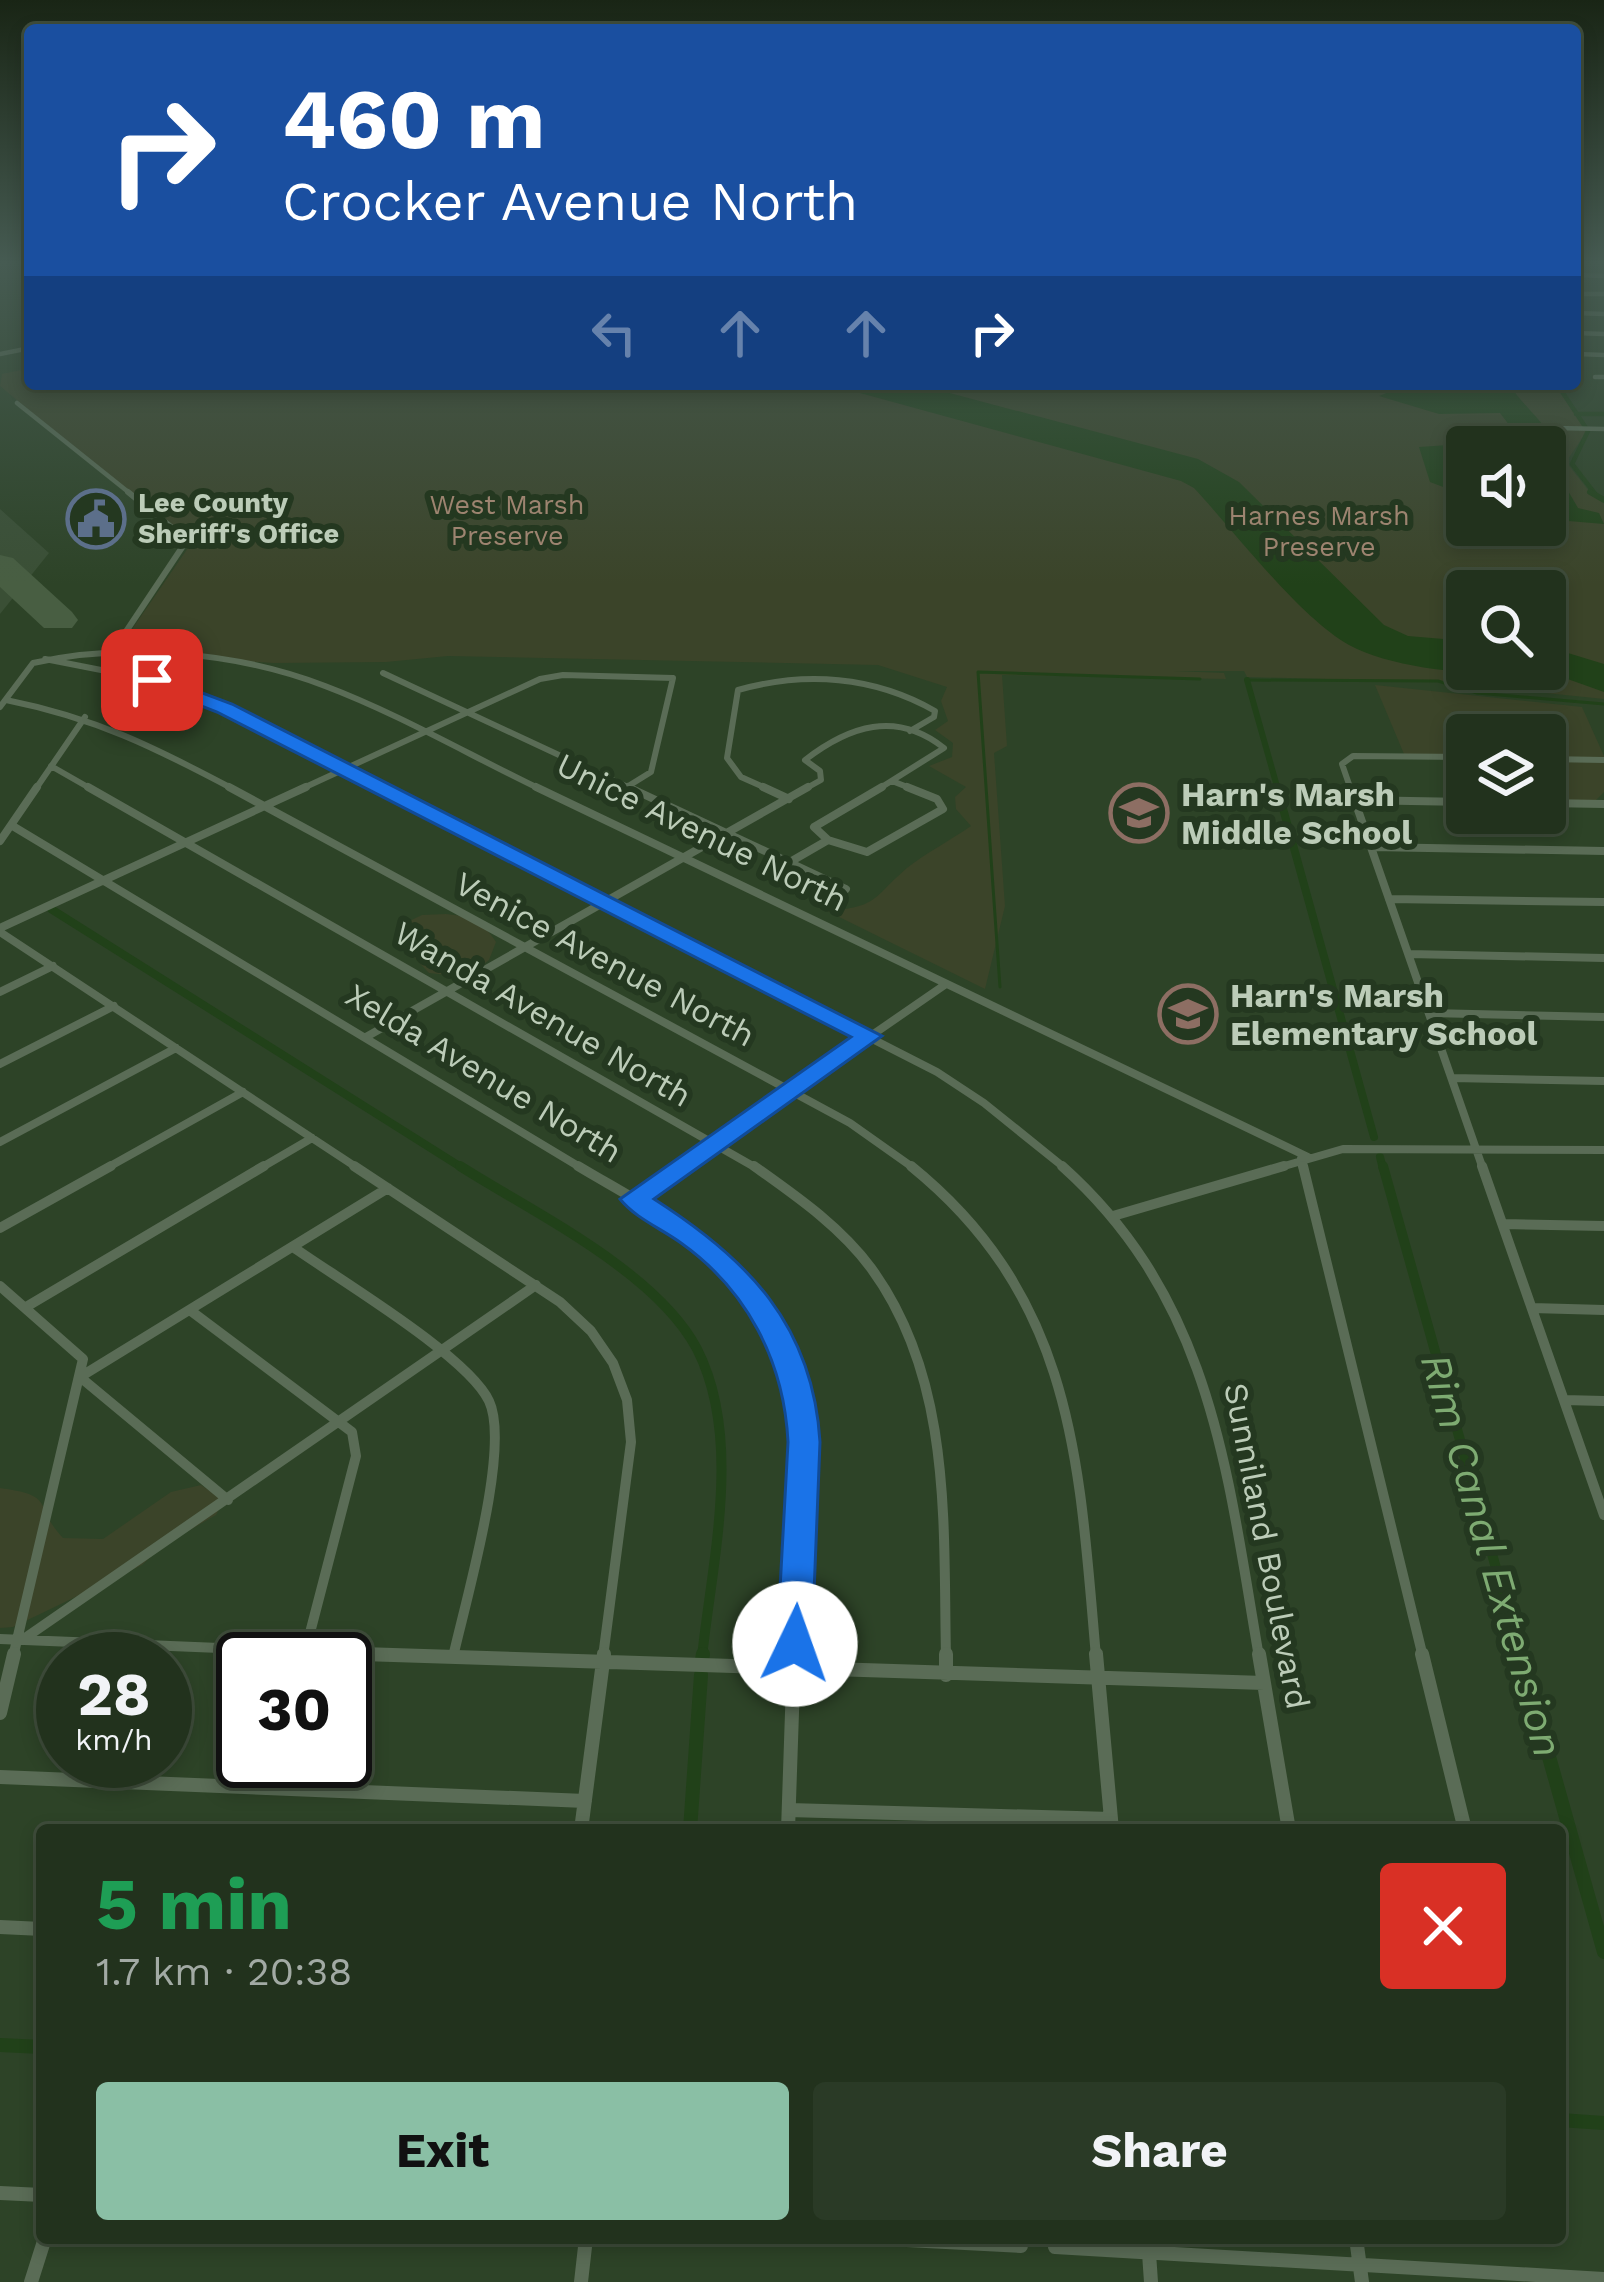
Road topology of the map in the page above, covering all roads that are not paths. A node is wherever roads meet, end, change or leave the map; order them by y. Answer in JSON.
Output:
{"nodes":[{"id":1,"x":1595,"y":377,"type":"dead end"},
{"id":2,"x":1604,"y":377,"type":"edge"},
{"id":3,"x":17,"y":403,"type":"dead end"},
{"id":4,"x":1566,"y":428,"type":"edge"},
{"id":5,"x":1604,"y":429,"type":"edge"},
{"id":6,"x":90,"y":654,"type":"junction"},
{"id":7,"x":111,"y":654,"type":"junction"},
{"id":8,"x":45,"y":659,"type":"junction"},
{"id":9,"x":82,"y":664,"type":"junction"},
{"id":10,"x":382,"y":673,"type":"dead end"},
{"id":11,"x":3,"y":703,"type":"edge"},
{"id":12,"x":466,"y":712,"type":"junction"},
{"id":13,"x":85,"y":717,"type":"junction"},
{"id":14,"x":423,"y":731,"type":"junction"},
{"id":15,"x":910,"y":731,"type":"junction"},
{"id":16,"x":1446,"y":758,"type":"edge"},
{"id":17,"x":1566,"y":759,"type":"edge"},
{"id":18,"x":1604,"y":760,"type":"edge"},
{"id":19,"x":51,"y":766,"type":"junction"},
{"id":20,"x":343,"y":769,"type":"junction"},
{"id":21,"x":892,"y":782,"type":"junction"},
{"id":22,"x":629,"y":785,"type":"junction"},
{"id":23,"x":789,"y":799,"type":"junction"},
{"id":24,"x":1355,"y":800,"type":"junction"},
{"id":25,"x":1446,"y":802,"type":"edge"},
{"id":26,"x":1566,"y":803,"type":"edge"},
{"id":27,"x":1604,"y":804,"type":"edge"},
{"id":28,"x":263,"y":805,"type":"junction"},
{"id":29,"x":10,"y":825,"type":"junction"},
{"id":30,"x":730,"y":833,"type":"junction"},
{"id":31,"x":828,"y":840,"type":"junction"},
{"id":32,"x":0,"y":841,"type":"edge"},
{"id":33,"x":186,"y":841,"type":"junction"},
{"id":34,"x":1372,"y":848,"type":"junction"},
{"id":35,"x":1604,"y":851,"type":"edge"},
{"id":36,"x":685,"y":856,"type":"junction"},
{"id":37,"x":790,"y":862,"type":"junction"},
{"id":38,"x":106,"y":879,"type":"junction"},
{"id":39,"x":846,"y":889,"type":"dead end"},
{"id":40,"x":1390,"y":899,"type":"junction"},
{"id":41,"x":605,"y":902,"type":"junction"},
{"id":42,"x":1604,"y":902,"type":"edge"},
{"id":43,"x":0,"y":930,"type":"edge"},
{"id":44,"x":525,"y":947,"type":"junction"},
{"id":45,"x":1409,"y":954,"type":"junction"},
{"id":46,"x":1604,"y":958,"type":"edge"},
{"id":47,"x":53,"y":966,"type":"junction"},
{"id":48,"x":946,"y":984,"type":"junction"},
{"id":49,"x":447,"y":990,"type":"junction"},
{"id":50,"x":0,"y":992,"type":"edge"},
{"id":51,"x":114,"y":1006,"type":"junction"},
{"id":52,"x":1430,"y":1013,"type":"junction"},
{"id":53,"x":1604,"y":1017,"type":"edge"},
{"id":54,"x":366,"y":1036,"type":"junction"},
{"id":55,"x":869,"y":1036,"type":"junction"},
{"id":56,"x":176,"y":1048,"type":"junction"},
{"id":57,"x":0,"y":1064,"type":"edge"},
{"id":58,"x":1452,"y":1078,"type":"junction"},
{"id":59,"x":1604,"y":1081,"type":"edge"},
{"id":60,"x":792,"y":1090,"type":"junction"},
{"id":61,"x":243,"y":1092,"type":"junction"},
{"id":62,"x":312,"y":1138,"type":"junction"},
{"id":63,"x":0,"y":1142,"type":"edge"},
{"id":64,"x":716,"y":1143,"type":"junction"},
{"id":65,"x":1476,"y":1148,"type":"junction"},
{"id":66,"x":1604,"y":1150,"type":"edge"},
{"id":67,"x":1304,"y":1158,"type":"junction"},
{"id":68,"x":388,"y":1188,"type":"junction"},
{"id":69,"x":634,"y":1199,"type":"junction"},
{"id":70,"x":1112,"y":1216,"type":"junction"},
{"id":71,"x":1503,"y":1224,"type":"junction"},
{"id":72,"x":1604,"y":1226,"type":"edge"},
{"id":73,"x":0,"y":1228,"type":"edge"},
{"id":74,"x":293,"y":1247,"type":"junction"},
{"id":75,"x":536,"y":1285,"type":"junction"},
{"id":76,"x":0,"y":1286,"type":"edge"},
{"id":77,"x":26,"y":1306,"type":"junction"},
{"id":78,"x":1532,"y":1308,"type":"junction"},
{"id":79,"x":191,"y":1310,"type":"junction"},
{"id":80,"x":1604,"y":1310,"type":"edge"},
{"id":81,"x":441,"y":1353,"type":"junction"},
{"id":82,"x":80,"y":1377,"type":"junction"},
{"id":83,"x":1564,"y":1400,"type":"junction"},
{"id":84,"x":1604,"y":1401,"type":"edge"},
{"id":85,"x":338,"y":1423,"type":"junction"},
{"id":86,"x":228,"y":1500,"type":"junction"},
{"id":87,"x":1603,"y":1506,"type":"edge"},
{"id":88,"x":310,"y":1632,"type":"edge"},
{"id":89,"x":0,"y":1640,"type":"edge"},
{"id":90,"x":20,"y":1641,"type":"junction"},
{"id":91,"x":216,"y":1649,"type":"edge"},
{"id":92,"x":372,"y":1654,"type":"edge"},
{"id":93,"x":453,"y":1657,"type":"junction"},
{"id":94,"x":603,"y":1664,"type":"junction"},
{"id":95,"x":794,"y":1671,"type":"junction"},
{"id":96,"x":946,"y":1675,"type":"junction"},
{"id":97,"x":1098,"y":1678,"type":"junction"},
{"id":98,"x":1264,"y":1683,"type":"junction"},
{"id":99,"x":0,"y":1713,"type":"edge"},
{"id":100,"x":0,"y":1778,"type":"edge"},
{"id":101,"x":585,"y":1801,"type":"junction"},
{"id":102,"x":789,"y":1810,"type":"junction"},
{"id":103,"x":582,"y":1824,"type":"edge"},
{"id":104,"x":788,"y":1824,"type":"edge"},
{"id":105,"x":1090,"y":1824,"type":"edge"},
{"id":106,"x":1112,"y":1824,"type":"edge"},
{"id":107,"x":1288,"y":1824,"type":"edge"},
{"id":108,"x":1464,"y":1824,"type":"edge"},
{"id":109,"x":0,"y":1927,"type":"edge"},
{"id":110,"x":36,"y":1928,"type":"edge"},
{"id":111,"x":0,"y":2193,"type":"edge"},
{"id":112,"x":36,"y":2195,"type":"edge"},
{"id":113,"x":43,"y":2244,"type":"edge"},
{"id":114,"x":585,"y":2244,"type":"edge"},
{"id":115,"x":984,"y":2244,"type":"edge"},
{"id":116,"x":1022,"y":2246,"type":"dead end"},
{"id":117,"x":1055,"y":2247,"type":"dead end"},
{"id":118,"x":1149,"y":2253,"type":"junction"},
{"id":119,"x":1361,"y":2273,"type":"edge"},
{"id":120,"x":1604,"y":2279,"type":"edge"},
{"id":121,"x":1571,"y":2280,"type":"edge"},
{"id":122,"x":31,"y":2282,"type":"edge"},
{"id":123,"x":581,"y":2282,"type":"edge"},
{"id":124,"x":1151,"y":2282,"type":"edge"}],
"edges":[{"from":1,"to":2,"type":"street"},
{"from":3,"to":7,"type":"street"},
{"from":4,"to":5,"type":"street"},
{"from":6,"to":7,"type":"street","name":"Unice Avenue North"},
{"from":6,"to":8,"type":"street","name":"Unice Avenue North"},
{"from":6,"to":9,"type":"street"},
{"from":7,"to":14,"type":"street","name":"Unice Avenue North"},
{"from":8,"to":9,"type":"street","name":"Sunniland Boulevard"},
{"from":8,"to":11,"type":"street"},
{"from":9,"to":20,"type":"street","name":"Sunniland Boulevard"},
{"from":10,"to":12,"type":"street"},
{"from":11,"to":13,"type":"street","name":"Venice Avenue North"},
{"from":12,"to":14,"type":"street"},
{"from":12,"to":22,"type":"street"},
{"from":12,"to":22,"type":"street"},
{"from":13,"to":19,"type":"street"},
{"from":13,"to":28,"type":"street","name":"Venice Avenue North"},
{"from":14,"to":20,"type":"street"},
{"from":14,"to":36,"type":"street","name":"Unice Avenue North"},
{"from":15,"to":21,"type":"street"},
{"from":15,"to":23,"type":"street"},
{"from":15,"to":23,"type":"street"},
{"from":16,"to":24,"type":"street"},
{"from":17,"to":18,"type":"street"},
{"from":19,"to":29,"type":"street"},
{"from":19,"to":33,"type":"street","name":"Wanda Avenue North"},
{"from":20,"to":28,"type":"street"},
{"from":20,"to":41,"type":"street","name":"Sunniland Boulevard"},
{"from":21,"to":31,"type":"street"},
{"from":21,"to":31,"type":"street"},
{"from":22,"to":30,"type":"street"},
{"from":23,"to":30,"type":"street"},
{"from":24,"to":25,"type":"street"},
{"from":24,"to":34,"type":"street"},
{"from":26,"to":27,"type":"street"},
{"from":28,"to":33,"type":"street"},
{"from":28,"to":44,"type":"street","name":"Venice Avenue North"},
{"from":29,"to":32,"type":"street"},
{"from":29,"to":38,"type":"street","name":"Xelda Avenue North"},
{"from":30,"to":36,"type":"street"},
{"from":30,"to":37,"type":"street"},
{"from":31,"to":37,"type":"street"},
{"from":33,"to":38,"type":"street"},
{"from":33,"to":49,"type":"street","name":"Wanda Avenue North"},
{"from":34,"to":35,"type":"street"},
{"from":34,"to":40,"type":"street"},
{"from":36,"to":41,"type":"street"},
{"from":36,"to":48,"type":"street","name":"Unice Avenue North"},
{"from":37,"to":39,"type":"street"},
{"from":38,"to":43,"type":"street"},
{"from":38,"to":54,"type":"street","name":"Xelda Avenue North"},
{"from":40,"to":42,"type":"street"},
{"from":40,"to":45,"type":"street"},
{"from":41,"to":44,"type":"street"},
{"from":41,"to":55,"type":"street","name":"Sunniland Boulevard"},
{"from":43,"to":47,"type":"street"},
{"from":44,"to":49,"type":"street"},
{"from":44,"to":60,"type":"street","name":"Venice Avenue North"},
{"from":45,"to":46,"type":"street"},
{"from":45,"to":52,"type":"street"},
{"from":47,"to":50,"type":"street"},
{"from":47,"to":51,"type":"street"},
{"from":48,"to":55,"type":"street"},
{"from":48,"to":67,"type":"street","name":"Unice Avenue North"},
{"from":49,"to":54,"type":"street"},
{"from":49,"to":64,"type":"street","name":"Wanda Avenue North"},
{"from":51,"to":56,"type":"street"},
{"from":51,"to":57,"type":"street"},
{"from":52,"to":53,"type":"street"},
{"from":52,"to":58,"type":"street"},
{"from":54,"to":69,"type":"street","name":"Xelda Avenue North"},
{"from":55,"to":60,"type":"street"},
{"from":55,"to":70,"type":"street","name":"Sunniland Boulevard"},
{"from":56,"to":61,"type":"street"},
{"from":56,"to":63,"type":"street"},
{"from":58,"to":59,"type":"street"},
{"from":58,"to":65,"type":"street"},
{"from":60,"to":64,"type":"street"},
{"from":60,"to":97,"type":"street","name":"Venice Avenue North"},
{"from":61,"to":62,"type":"street"},
{"from":61,"to":73,"type":"street"},
{"from":62,"to":68,"type":"street"},
{"from":62,"to":77,"type":"street"},
{"from":64,"to":69,"type":"street"},
{"from":64,"to":96,"type":"street","name":"Wanda Avenue North"},
{"from":65,"to":66,"type":"street"},
{"from":65,"to":67,"type":"street"},
{"from":65,"to":71,"type":"street"},
{"from":67,"to":70,"type":"street"},
{"from":67,"to":108,"type":"street"},
{"from":68,"to":74,"type":"street"},
{"from":68,"to":75,"type":"street"},
{"from":69,"to":95,"type":"street","name":"Xelda Avenue North"},
{"from":70,"to":98,"type":"street","name":"Sunniland Boulevard"},
{"from":71,"to":72,"type":"street"},
{"from":71,"to":78,"type":"street"},
{"from":74,"to":79,"type":"street"},
{"from":74,"to":81,"type":"street"},
{"from":75,"to":81,"type":"street"},
{"from":75,"to":94,"type":"street"},
{"from":76,"to":77,"type":"street"},
{"from":77,"to":82,"type":"street"},
{"from":78,"to":80,"type":"street"},
{"from":78,"to":83,"type":"street"},
{"from":79,"to":82,"type":"street"},
{"from":79,"to":85,"type":"street"},
{"from":81,"to":85,"type":"street"},
{"from":81,"to":93,"type":"street"},
{"from":82,"to":86,"type":"street"},
{"from":82,"to":90,"type":"street"},
{"from":83,"to":84,"type":"street"},
{"from":83,"to":87,"type":"street"},
{"from":85,"to":86,"type":"street"},
{"from":85,"to":88,"type":"street"},
{"from":86,"to":90,"type":"street"},
{"from":89,"to":90,"type":"street"},
{"from":90,"to":91,"type":"street"},
{"from":90,"to":99,"type":"street"},
{"from":92,"to":93,"type":"street"},
{"from":93,"to":94,"type":"street"},
{"from":94,"to":95,"type":"street"},
{"from":94,"to":101,"type":"street"},
{"from":95,"to":96,"type":"street"},
{"from":95,"to":102,"type":"street","name":"Xelda Avenue North"},
{"from":96,"to":97,"type":"street"},
{"from":97,"to":98,"type":"street"},
{"from":97,"to":106,"type":"street","name":"Venice Avenue North"},
{"from":98,"to":107,"type":"street","name":"Sunniland Boulevard"},
{"from":100,"to":101,"type":"street"},
{"from":101,"to":103,"type":"street"},
{"from":102,"to":104,"type":"street","name":"Xelda Avenue North"},
{"from":102,"to":105,"type":"street"},
{"from":109,"to":110,"type":"street"},
{"from":111,"to":112,"type":"street"},
{"from":113,"to":122,"type":"street"},
{"from":114,"to":123,"type":"street"},
{"from":115,"to":116,"type":"street"},
{"from":117,"to":118,"type":"street"},
{"from":118,"to":119,"type":"street"},
{"from":118,"to":124,"type":"street"},
{"from":119,"to":121,"type":"street"},
{"from":120,"to":121,"type":"street"}]}
